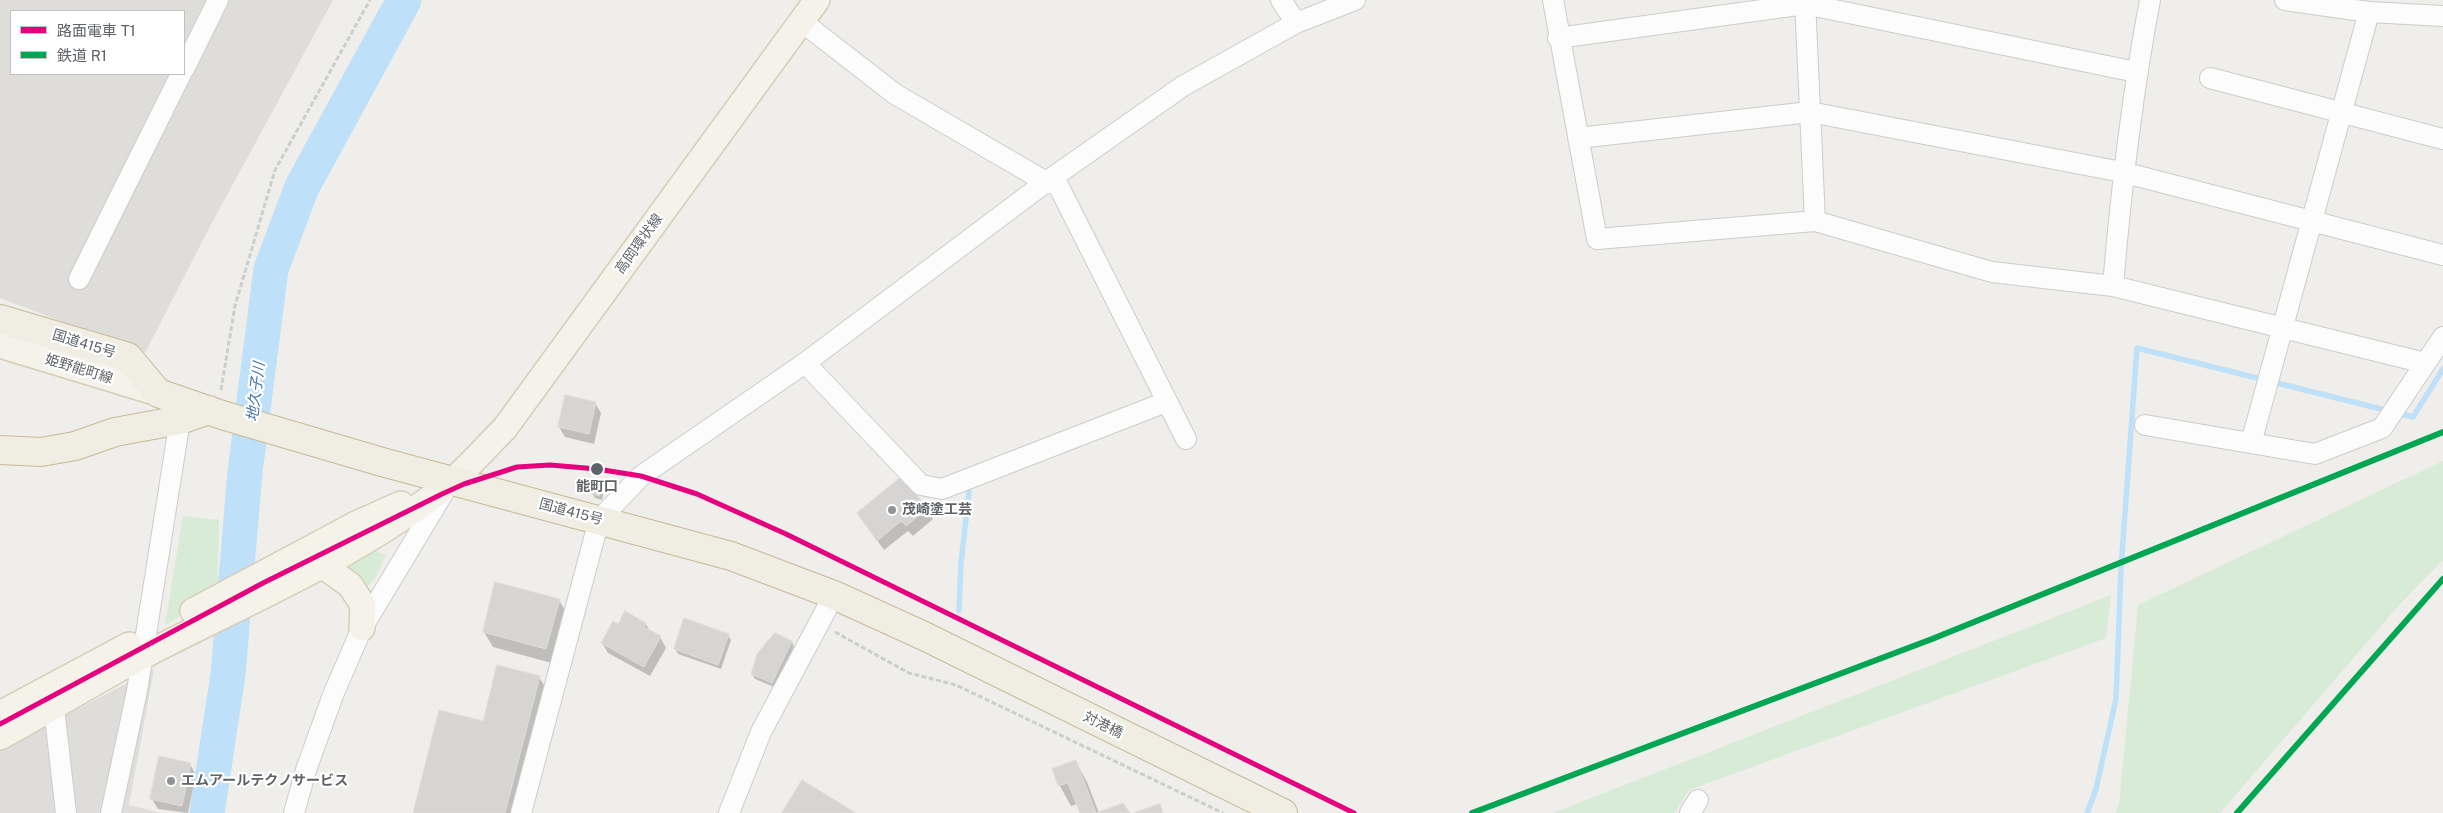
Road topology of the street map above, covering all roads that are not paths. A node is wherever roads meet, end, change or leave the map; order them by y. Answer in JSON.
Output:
{"nodes":[{"id":1,"x":218,"y":0,"type":"edge"},
{"id":2,"x":817,"y":0,"type":"edge"},
{"id":3,"x":1281,"y":0,"type":"edge"},
{"id":4,"x":1355,"y":0,"type":"edge"},
{"id":5,"x":1553,"y":0,"type":"edge"},
{"id":6,"x":2150,"y":0,"type":"edge"},
{"id":7,"x":2285,"y":0,"type":"edge"},
{"id":8,"x":1805,"y":2,"type":"edge"},
{"id":9,"x":2369,"y":12,"type":"junction"},
{"id":10,"x":2443,"y":16,"type":"edge"},
{"id":11,"x":801,"y":21,"type":"junction"},
{"id":12,"x":1296,"y":23,"type":"junction"},
{"id":13,"x":1558,"y":38,"type":"junction"},
{"id":14,"x":185,"y":67,"type":"edge"},
{"id":15,"x":2136,"y":72,"type":"junction"},
{"id":16,"x":182,"y":75,"type":"edge"},
{"id":17,"x":2210,"y":78,"type":"dead end"},
{"id":18,"x":2341,"y":111,"type":"junction"},
{"id":19,"x":1810,"y":112,"type":"junction"},
{"id":20,"x":1578,"y":138,"type":"junction"},
{"id":21,"x":2443,"y":139,"type":"edge"},
{"id":22,"x":2122,"y":172,"type":"junction"},
{"id":23,"x":1046,"y":182,"type":"junction"},
{"id":24,"x":2313,"y":220,"type":"junction"},
{"id":25,"x":1815,"y":221,"type":"junction"},
{"id":26,"x":2443,"y":255,"type":"edge"},
{"id":27,"x":79,"y":280,"type":"dead end"},
{"id":28,"x":2113,"y":286,"type":"junction"},
{"id":29,"x":0,"y":319,"type":"edge"},
{"id":30,"x":2282,"y":327,"type":"junction"},
{"id":31,"x":2443,"y":338,"type":"edge"},
{"id":32,"x":0,"y":345,"type":"edge"},
{"id":33,"x":805,"y":363,"type":"junction"},
{"id":34,"x":2425,"y":363,"type":"junction"},
{"id":35,"x":158,"y":393,"type":"junction"},
{"id":36,"x":1166,"y":402,"type":"junction"},
{"id":37,"x":216,"y":412,"type":"junction"},
{"id":38,"x":180,"y":420,"type":"junction"},
{"id":39,"x":2145,"y":425,"type":"dead end"},
{"id":40,"x":1186,"y":440,"type":"dead end"},
{"id":41,"x":2251,"y":442,"type":"junction"},
{"id":42,"x":0,"y":450,"type":"edge"},
{"id":43,"x":452,"y":481,"type":"junction"},
{"id":44,"x":599,"y":520,"type":"junction"},
{"id":45,"x":322,"y":565,"type":"junction"},
{"id":46,"x":263,"y":584,"type":"junction"},
{"id":47,"x":834,"y":595,"type":"junction"},
{"id":48,"x":362,"y":628,"type":"junction"},
{"id":49,"x":924,"y":636,"type":"joint"},
{"id":50,"x":143,"y":646,"type":"junction"},
{"id":51,"x":54,"y":708,"type":"junction"},
{"id":52,"x":0,"y":714,"type":"edge"},
{"id":53,"x":0,"y":737,"type":"edge"},
{"id":54,"x":66,"y":813,"type":"edge"},
{"id":55,"x":111,"y":813,"type":"edge"},
{"id":56,"x":294,"y":813,"type":"edge"},
{"id":57,"x":521,"y":813,"type":"edge"},
{"id":58,"x":729,"y":813,"type":"edge"},
{"id":59,"x":1283,"y":813,"type":"edge"}],
"edges":[{"from":1,"to":14,"type":"street"},
{"from":2,"to":11,"type":"main road","name":"高岡環状線"},
{"from":3,"to":12,"type":"street"},
{"from":4,"to":12,"type":"street"},
{"from":5,"to":13,"type":"street"},
{"from":6,"to":15,"type":"street"},
{"from":7,"to":9,"type":"street"},
{"from":8,"to":13,"type":"street"},
{"from":8,"to":15,"type":"street"},
{"from":8,"to":19,"type":"street"},
{"from":9,"to":10,"type":"street"},
{"from":9,"to":18,"type":"street"},
{"from":11,"to":23,"type":"street"},
{"from":11,"to":43,"type":"main road","name":"高岡環状線"},
{"from":12,"to":23,"type":"street"},
{"from":13,"to":20,"type":"street"},
{"from":15,"to":22,"type":"street"},
{"from":16,"to":27,"type":"street"},
{"from":17,"to":18,"type":"street"},
{"from":18,"to":21,"type":"street"},
{"from":18,"to":24,"type":"street"},
{"from":19,"to":20,"type":"street"},
{"from":19,"to":22,"type":"street"},
{"from":19,"to":25,"type":"street"},
{"from":20,"to":25,"type":"street"},
{"from":22,"to":24,"type":"street"},
{"from":22,"to":28,"type":"street"},
{"from":23,"to":33,"type":"street"},
{"from":23,"to":36,"type":"street"},
{"from":24,"to":26,"type":"street"},
{"from":24,"to":30,"type":"street"},
{"from":25,"to":28,"type":"street"},
{"from":28,"to":30,"type":"street"},
{"from":29,"to":35,"type":"highway","name":"国道415号"},
{"from":30,"to":34,"type":"street"},
{"from":30,"to":41,"type":"street"},
{"from":31,"to":34,"type":"street"},
{"from":32,"to":35,"type":"main road","name":"姫野能町線"},
{"from":33,"to":36,"type":"street"},
{"from":33,"to":44,"type":"street"},
{"from":34,"to":41,"type":"street"},
{"from":35,"to":37,"type":"highway","name":"国道415号"},
{"from":36,"to":40,"type":"street"},
{"from":37,"to":38,"type":"highway"},
{"from":37,"to":43,"type":"highway","name":"国道415号"},
{"from":38,"to":42,"type":"highway"},
{"from":38,"to":50,"type":"street"},
{"from":39,"to":41,"type":"street"},
{"from":43,"to":44,"type":"highway","name":"国道415号"},
{"from":43,"to":45,"type":"main road"},
{"from":43,"to":46,"type":"main road"},
{"from":43,"to":48,"type":"street"},
{"from":44,"to":47,"type":"highway","name":"国道415号"},
{"from":44,"to":57,"type":"street"},
{"from":45,"to":46,"type":"main road"},
{"from":45,"to":48,"type":"main road"},
{"from":46,"to":50,"type":"main road"},
{"from":47,"to":49,"type":"highway","name":"国道415号"},
{"from":47,"to":58,"type":"street"},
{"from":48,"to":56,"type":"street"},
{"from":49,"to":59,"type":"highway","name":"対港橋"},
{"from":50,"to":51,"type":"main road"},
{"from":50,"to":52,"type":"main road"},
{"from":50,"to":55,"type":"street"},
{"from":51,"to":53,"type":"main road"},
{"from":51,"to":54,"type":"street"}]}
